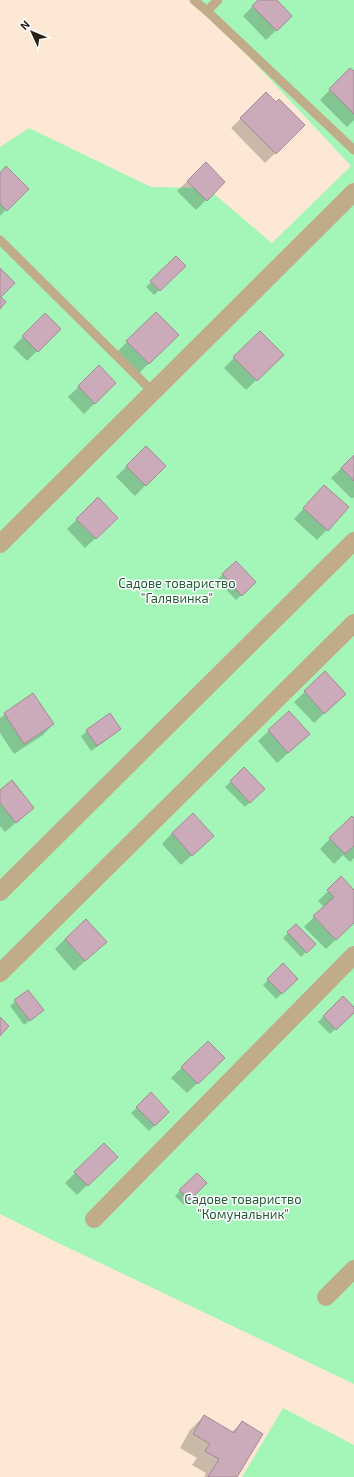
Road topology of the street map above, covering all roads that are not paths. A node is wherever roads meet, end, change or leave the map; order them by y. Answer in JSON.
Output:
{"nodes":[{"id":1,"x":194,"y":0,"type":"edge"},
{"id":2,"x":218,"y":0,"type":"edge"},
{"id":3,"x":207,"y":11,"type":"junction"},
{"id":4,"x":354,"y":150,"type":"edge"},
{"id":5,"x":354,"y":192,"type":"edge"},
{"id":6,"x":0,"y":240,"type":"edge"},
{"id":7,"x":153,"y":392,"type":"junction"},
{"id":8,"x":354,"y":541,"type":"edge"},
{"id":9,"x":0,"y":544,"type":"edge"},
{"id":10,"x":354,"y":623,"type":"edge"},
{"id":11,"x":0,"y":892,"type":"edge"},
{"id":12,"x":354,"y":955,"type":"edge"},
{"id":13,"x":0,"y":973,"type":"edge"},
{"id":14,"x":94,"y":1219,"type":"dead end"},
{"id":15,"x":354,"y":1269,"type":"edge"},
{"id":16,"x":326,"y":1297,"type":"dead end"}],
"edges":[{"from":1,"to":3,"type":"lane"},
{"from":2,"to":3,"type":"lane"},
{"from":3,"to":4,"type":"lane"},
{"from":5,"to":7,"type":"street"},
{"from":6,"to":7,"type":"lane"},
{"from":7,"to":9,"type":"street"},
{"from":8,"to":11,"type":"street"},
{"from":10,"to":13,"type":"street"},
{"from":12,"to":14,"type":"street"},
{"from":15,"to":16,"type":"street"}]}
